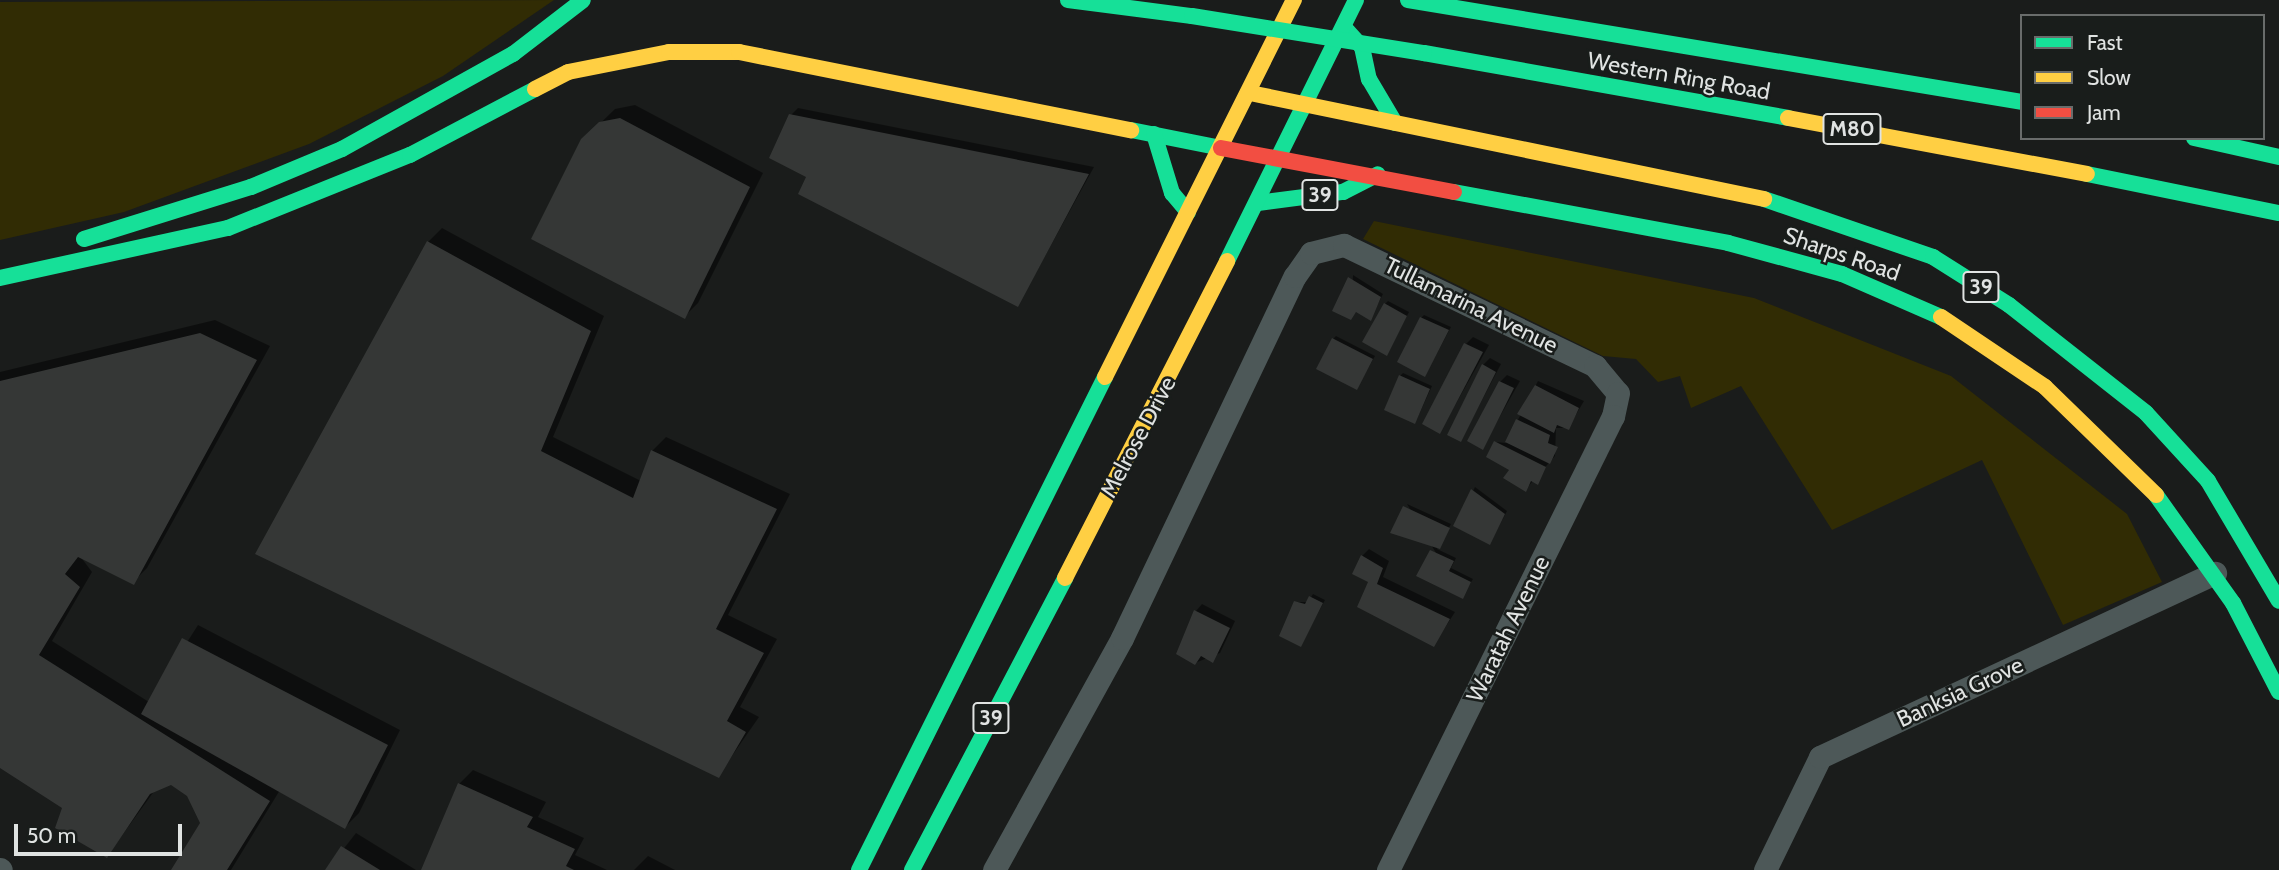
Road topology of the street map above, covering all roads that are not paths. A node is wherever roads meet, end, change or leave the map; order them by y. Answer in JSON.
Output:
{"nodes":[{"id":1,"x":583,"y":0,"type":"edge"},
{"id":2,"x":1068,"y":0,"type":"edge"},
{"id":3,"x":1294,"y":0,"type":"edge"},
{"id":4,"x":1356,"y":0,"type":"edge"},
{"id":5,"x":1408,"y":0,"type":"edge"},
{"id":6,"x":1344,"y":27,"type":"junction"},
{"id":7,"x":1815,"y":49,"type":"dead end"},
{"id":8,"x":1872,"y":74,"type":"junction"},
{"id":9,"x":1250,"y":93,"type":"junction"},
{"id":10,"x":2020,"y":103,"type":"edge"},
{"id":11,"x":1305,"y":104,"type":"junction"},
{"id":12,"x":1395,"y":123,"type":"junction"},
{"id":13,"x":1154,"y":134,"type":"junction"},
{"id":14,"x":2203,"y":140,"type":"edge"},
{"id":15,"x":1221,"y":148,"type":"junction"},
{"id":16,"x":2279,"y":157,"type":"edge"},
{"id":17,"x":1281,"y":159,"type":"junction"},
{"id":18,"x":1378,"y":174,"type":"junction"},
{"id":19,"x":1258,"y":203,"type":"junction"},
{"id":20,"x":1188,"y":212,"type":"junction"},
{"id":21,"x":2279,"y":213,"type":"edge"},
{"id":22,"x":71,"y":243,"type":"dead end"},
{"id":23,"x":1960,"y":274,"type":"junction"},
{"id":24,"x":0,"y":278,"type":"edge"},
{"id":25,"x":1934,"y":313,"type":"junction"},
{"id":26,"x":1616,"y":386,"type":"joint"},
{"id":27,"x":2215,"y":573,"type":"junction"},
{"id":28,"x":2279,"y":601,"type":"edge"},
{"id":29,"x":2279,"y":692,"type":"edge"},
{"id":30,"x":925,"y":738,"type":"junction"},
{"id":31,"x":969,"y":760,"type":"junction"},
{"id":32,"x":859,"y":870,"type":"edge"},
{"id":33,"x":912,"y":870,"type":"edge"},
{"id":34,"x":994,"y":870,"type":"edge"},
{"id":35,"x":1388,"y":870,"type":"edge"},
{"id":36,"x":1765,"y":870,"type":"edge"}],
"edges":[{"from":1,"to":22,"type":"main road"},
{"from":2,"to":21,"type":"main road","name":"Western Ring Road","number":"M80","bridge":true},
{"from":3,"to":9,"type":"main road"},
{"from":4,"to":6,"type":"main road","name":"Melrose Drive"},
{"from":5,"to":8,"type":"main road","name":"Western Ring Road"},
{"from":6,"to":11,"type":"main road","name":"Melrose Drive"},
{"from":6,"to":12,"type":"main road"},
{"from":7,"to":8,"type":"main road"},
{"from":8,"to":10,"type":"main road","name":"Western Ring Road"},
{"from":9,"to":11,"type":"main road","name":"Sharps Road","number":"39"},
{"from":9,"to":15,"type":"main road","number":"39"},
{"from":11,"to":12,"type":"main road","name":"Sharps Road","number":"39"},
{"from":11,"to":17,"type":"main road","name":"Melrose Drive"},
{"from":12,"to":23,"type":"main road","name":"Sharps Road","number":"39"},
{"from":13,"to":15,"type":"main road","name":"Sharps Road"},
{"from":13,"to":20,"type":"main road"},
{"from":13,"to":24,"type":"main road","name":"Sharps Road"},
{"from":14,"to":16,"type":"main road"},
{"from":15,"to":17,"type":"main road","name":"Sharps Road"},
{"from":15,"to":20,"type":"main road","number":"39"},
{"from":17,"to":18,"type":"main road","name":"Sharps Road"},
{"from":17,"to":19,"type":"main road","name":"Melrose Drive"},
{"from":18,"to":19,"type":"main road","number":"39"},
{"from":18,"to":25,"type":"main road","name":"Sharps Road","number":"39"},
{"from":19,"to":31,"type":"main road","name":"Melrose Drive","number":"39"},
{"from":20,"to":30,"type":"main road","number":"39"},
{"from":23,"to":25,"type":"main road"},
{"from":23,"to":28,"type":"main road","name":"Sharps Road","number":"39"},
{"from":25,"to":27,"type":"main road","name":"Sharps Road","number":"39"},
{"from":26,"to":34,"type":"street","name":"Tullamarina Avenue"},
{"from":26,"to":35,"type":"street","name":"Waratah Avenue"},
{"from":27,"to":29,"type":"main road","name":"Sharps Road","number":"39"},
{"from":27,"to":36,"type":"street","name":"Banksia Grove"},
{"from":30,"to":31,"type":"main road"},
{"from":30,"to":32,"type":"main road","number":"39"},
{"from":31,"to":33,"type":"main road","name":"Melrose Drive","number":"39"}]}
